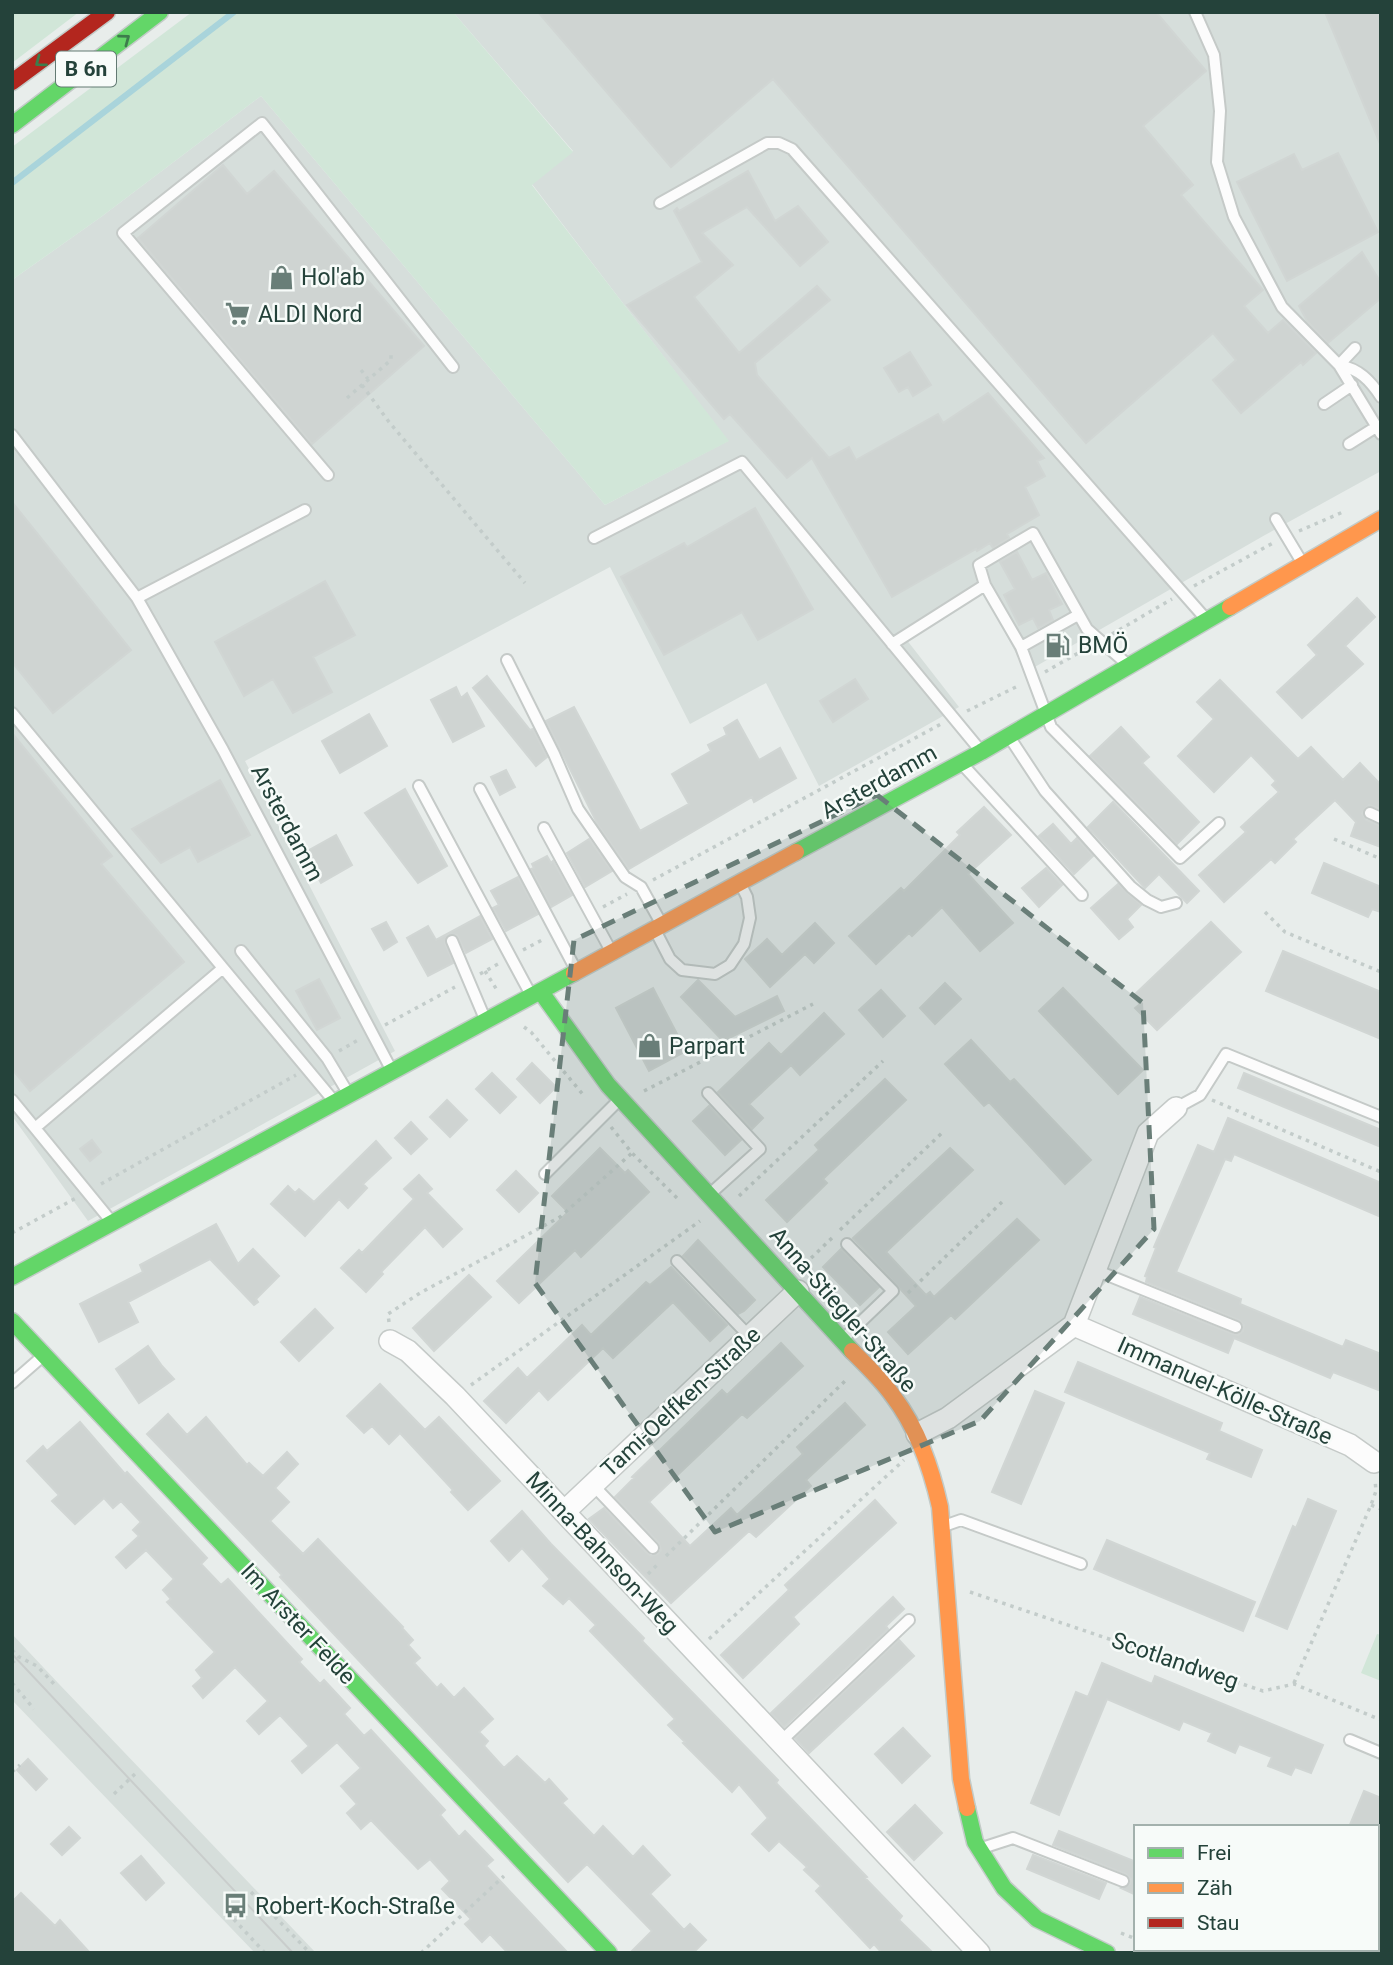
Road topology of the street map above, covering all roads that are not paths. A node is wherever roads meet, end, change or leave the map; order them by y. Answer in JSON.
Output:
{"nodes":[{"id":1,"x":107,"y":12,"type":"edge"},
{"id":2,"x":160,"y":12,"type":"edge"},
{"id":3,"x":1195,"y":12,"type":"edge"},
{"id":4,"x":12,"y":82,"type":"edge"},
{"id":5,"x":12,"y":125,"type":"edge"},
{"id":6,"x":660,"y":203,"type":"dead end"},
{"id":7,"x":1355,"y":348,"type":"dead end"},
{"id":8,"x":1339,"y":365,"type":"junction"},
{"id":9,"x":453,"y":367,"type":"dead end"},
{"id":10,"x":1352,"y":385,"type":"junction"},
{"id":11,"x":1381,"y":397,"type":"edge"},
{"id":12,"x":1324,"y":404,"type":"dead end"},
{"id":13,"x":1378,"y":431,"type":"edge"},
{"id":14,"x":12,"y":435,"type":"edge"},
{"id":15,"x":1349,"y":444,"type":"dead end"},
{"id":16,"x":328,"y":474,"type":"dead end"},
{"id":17,"x":304,"y":510,"type":"dead end"},
{"id":18,"x":1276,"y":519,"type":"dead end"},
{"id":19,"x":1381,"y":519,"type":"edge"},
{"id":20,"x":594,"y":538,"type":"dead end"},
{"id":21,"x":1303,"y":564,"type":"junction"},
{"id":22,"x":985,"y":585,"type":"junction"},
{"id":23,"x":137,"y":598,"type":"junction"},
{"id":24,"x":1079,"y":614,"type":"junction"},
{"id":25,"x":1207,"y":621,"type":"junction"},
{"id":26,"x":892,"y":644,"type":"junction"},
{"id":27,"x":1021,"y":647,"type":"junction"},
{"id":28,"x":507,"y":660,"type":"dead end"},
{"id":29,"x":1129,"y":666,"type":"junction"},
{"id":30,"x":12,"y":713,"type":"edge"},
{"id":31,"x":1045,"y":715,"type":"junction"},
{"id":32,"x":1008,"y":736,"type":"junction"},
{"id":33,"x":981,"y":752,"type":"junction"},
{"id":34,"x":961,"y":762,"type":"junction"},
{"id":35,"x":419,"y":786,"type":"dead end"},
{"id":36,"x":480,"y":789,"type":"dead end"},
{"id":37,"x":1219,"y":823,"type":"dead end"},
{"id":38,"x":544,"y":828,"type":"dead end"},
{"id":39,"x":740,"y":884,"type":"junction"},
{"id":40,"x":1082,"y":895,"type":"dead end"},
{"id":41,"x":1176,"y":903,"type":"dead end"},
{"id":42,"x":659,"y":928,"type":"junction"},
{"id":43,"x":452,"y":941,"type":"dead end"},
{"id":44,"x":242,"y":951,"type":"dead end"},
{"id":45,"x":613,"y":953,"type":"junction"},
{"id":46,"x":223,"y":968,"type":"junction"},
{"id":47,"x":578,"y":972,"type":"junction"},
{"id":48,"x":537,"y":995,"type":"junction"},
{"id":49,"x":486,"y":1021,"type":"junction"},
{"id":50,"x":392,"y":1072,"type":"junction"},
{"id":51,"x":708,"y":1093,"type":"dead end"},
{"id":52,"x":620,"y":1098,"type":"junction"},
{"id":53,"x":343,"y":1099,"type":"junction"},
{"id":54,"x":12,"y":1100,"type":"edge"},
{"id":55,"x":1176,"y":1108,"type":"joint"},
{"id":56,"x":1381,"y":1117,"type":"edge"},
{"id":57,"x":35,"y":1128,"type":"junction"},
{"id":58,"x":545,"y":1174,"type":"dead end"},
{"id":59,"x":709,"y":1195,"type":"junction"},
{"id":60,"x":112,"y":1223,"type":"junction"},
{"id":61,"x":848,"y":1244,"type":"dead end"},
{"id":62,"x":677,"y":1261,"type":"dead end"},
{"id":63,"x":1095,"y":1270,"type":"junction"},
{"id":64,"x":12,"y":1277,"type":"edge"},
{"id":65,"x":798,"y":1291,"type":"junction"},
{"id":66,"x":12,"y":1321,"type":"edge"},
{"id":67,"x":1074,"y":1325,"type":"junction"},
{"id":68,"x":1237,"y":1326,"type":"dead end"},
{"id":69,"x":750,"y":1337,"type":"junction"},
{"id":70,"x":843,"y":1339,"type":"junction"},
{"id":71,"x":390,"y":1341,"type":"road end"},
{"id":72,"x":44,"y":1355,"type":"junction"},
{"id":73,"x":12,"y":1383,"type":"edge"},
{"id":74,"x":914,"y":1443,"type":"junction"},
{"id":75,"x":1374,"y":1462,"type":"road end"},
{"id":76,"x":593,"y":1485,"type":"junction"},
{"id":77,"x":564,"y":1513,"type":"junction"},
{"id":78,"x":941,"y":1527,"type":"junction"},
{"id":79,"x":653,"y":1548,"type":"dead end"},
{"id":80,"x":1081,"y":1564,"type":"dead end"},
{"id":81,"x":909,"y":1620,"type":"dead end"},
{"id":82,"x":1350,"y":1740,"type":"dead end"},
{"id":83,"x":779,"y":1742,"type":"junction"},
{"id":84,"x":1381,"y":1753,"type":"edge"},
{"id":85,"x":980,"y":1849,"type":"junction"},
{"id":86,"x":1123,"y":1881,"type":"dead end"},
{"id":87,"x":609,"y":1953,"type":"edge"},
{"id":88,"x":979,"y":1953,"type":"edge"},
{"id":89,"x":1107,"y":1953,"type":"edge"}],
"edges":[{"from":1,"to":4,"type":"main road","number":"B 6n","one_way":true},
{"from":5,"to":2,"type":"main road","number":"B 6n","one_way":true},
{"from":3,"to":8,"type":"lane"},
{"from":6,"to":25,"type":"lane"},
{"from":7,"to":8,"type":"lane"},
{"from":8,"to":10,"type":"lane"},
{"from":8,"to":11,"type":"lane"},
{"from":9,"to":16,"type":"lane"},
{"from":10,"to":12,"type":"lane"},
{"from":10,"to":13,"type":"lane"},
{"from":13,"to":15,"type":"lane"},
{"from":14,"to":23,"type":"lane","name":"Arsterdamm"},
{"from":17,"to":23,"type":"lane"},
{"from":18,"to":21,"type":"lane"},
{"from":19,"to":21,"type":"main road","name":"Arsterdamm"},
{"from":20,"to":26,"type":"lane"},
{"from":21,"to":25,"type":"main road","name":"Arsterdamm"},
{"from":22,"to":24,"type":"lane"},
{"from":22,"to":26,"type":"lane"},
{"from":22,"to":27,"type":"lane"},
{"from":23,"to":50,"type":"lane","name":"Arsterdamm"},
{"from":24,"to":27,"type":"lane"},
{"from":24,"to":29,"type":"lane"},
{"from":25,"to":29,"type":"main road","name":"Arsterdamm"},
{"from":26,"to":33,"type":"lane"},
{"from":27,"to":31,"type":"lane"},
{"from":28,"to":42,"type":"lane"},
{"from":29,"to":31,"type":"main road","name":"Arsterdamm"},
{"from":30,"to":46,"type":"lane"},
{"from":31,"to":32,"type":"main road","name":"Arsterdamm"},
{"from":31,"to":37,"type":"lane"},
{"from":32,"to":33,"type":"main road","name":"Arsterdamm"},
{"from":32,"to":41,"type":"lane"},
{"from":33,"to":34,"type":"main road","name":"Arsterdamm"},
{"from":34,"to":39,"type":"main road","name":"Arsterdamm"},
{"from":34,"to":40,"type":"lane"},
{"from":35,"to":48,"type":"lane"},
{"from":36,"to":47,"type":"lane"},
{"from":38,"to":45,"type":"lane"},
{"from":39,"to":42,"type":"main road","name":"Arsterdamm"},
{"from":39,"to":42,"type":"lane"},
{"from":42,"to":45,"type":"main road","name":"Arsterdamm"},
{"from":43,"to":49,"type":"lane"},
{"from":44,"to":53,"type":"lane"},
{"from":45,"to":47,"type":"main road","name":"Arsterdamm"},
{"from":46,"to":53,"type":"lane"},
{"from":46,"to":57,"type":"lane"},
{"from":47,"to":48,"type":"main road","name":"Arsterdamm"},
{"from":48,"to":49,"type":"main road","name":"Arsterdamm"},
{"from":48,"to":52,"type":"main road","name":"Anna-Stiegler-Straße"},
{"from":49,"to":50,"type":"main road","name":"Arsterdamm"},
{"from":50,"to":53,"type":"main road","name":"Arsterdamm"},
{"from":51,"to":59,"type":"lane"},
{"from":52,"to":58,"type":"lane"},
{"from":52,"to":59,"type":"main road","name":"Anna-Stiegler-Straße"},
{"from":53,"to":60,"type":"main road","name":"Arsterdamm"},
{"from":54,"to":57,"type":"lane"},
{"from":55,"to":56,"type":"lane"},
{"from":55,"to":63,"type":"street"},
{"from":57,"to":60,"type":"lane"},
{"from":59,"to":65,"type":"main road","name":"Anna-Stiegler-Straße"},
{"from":60,"to":64,"type":"main road","name":"Arsterdamm"},
{"from":61,"to":70,"type":"lane"},
{"from":62,"to":69,"type":"lane"},
{"from":63,"to":67,"type":"street"},
{"from":63,"to":68,"type":"lane"},
{"from":65,"to":69,"type":"street","name":"Tami-Oelfken-Straße"},
{"from":65,"to":70,"type":"main road","name":"Anna-Stiegler-Straße"},
{"from":66,"to":72,"type":"main road","name":"Im Arster Felde"},
{"from":67,"to":74,"type":"street"},
{"from":67,"to":75,"type":"street","name":"Immanuel-Kölle-Straße"},
{"from":69,"to":76,"type":"street","name":"Tami-Oelfken-Straße"},
{"from":70,"to":74,"type":"main road","name":"Anna-Stiegler-Straße"},
{"from":71,"to":77,"type":"street","name":"Minna-Bahnson-Weg"},
{"from":72,"to":73,"type":"lane"},
{"from":72,"to":87,"type":"main road","name":"Im Arster Felde"},
{"from":74,"to":78,"type":"main road","name":"Anna-Stiegler-Straße"},
{"from":76,"to":77,"type":"street","name":"Tami-Oelfken-Straße"},
{"from":76,"to":79,"type":"lane"},
{"from":77,"to":83,"type":"street","name":"Minna-Bahnson-Weg"},
{"from":78,"to":80,"type":"lane"},
{"from":78,"to":85,"type":"main road","name":"Anna-Stiegler-Straße"},
{"from":81,"to":83,"type":"lane"},
{"from":82,"to":84,"type":"lane"},
{"from":83,"to":88,"type":"street","name":"Minna-Bahnson-Weg"},
{"from":85,"to":86,"type":"lane"},
{"from":85,"to":89,"type":"main road","name":"Anna-Stiegler-Straße"}]}
